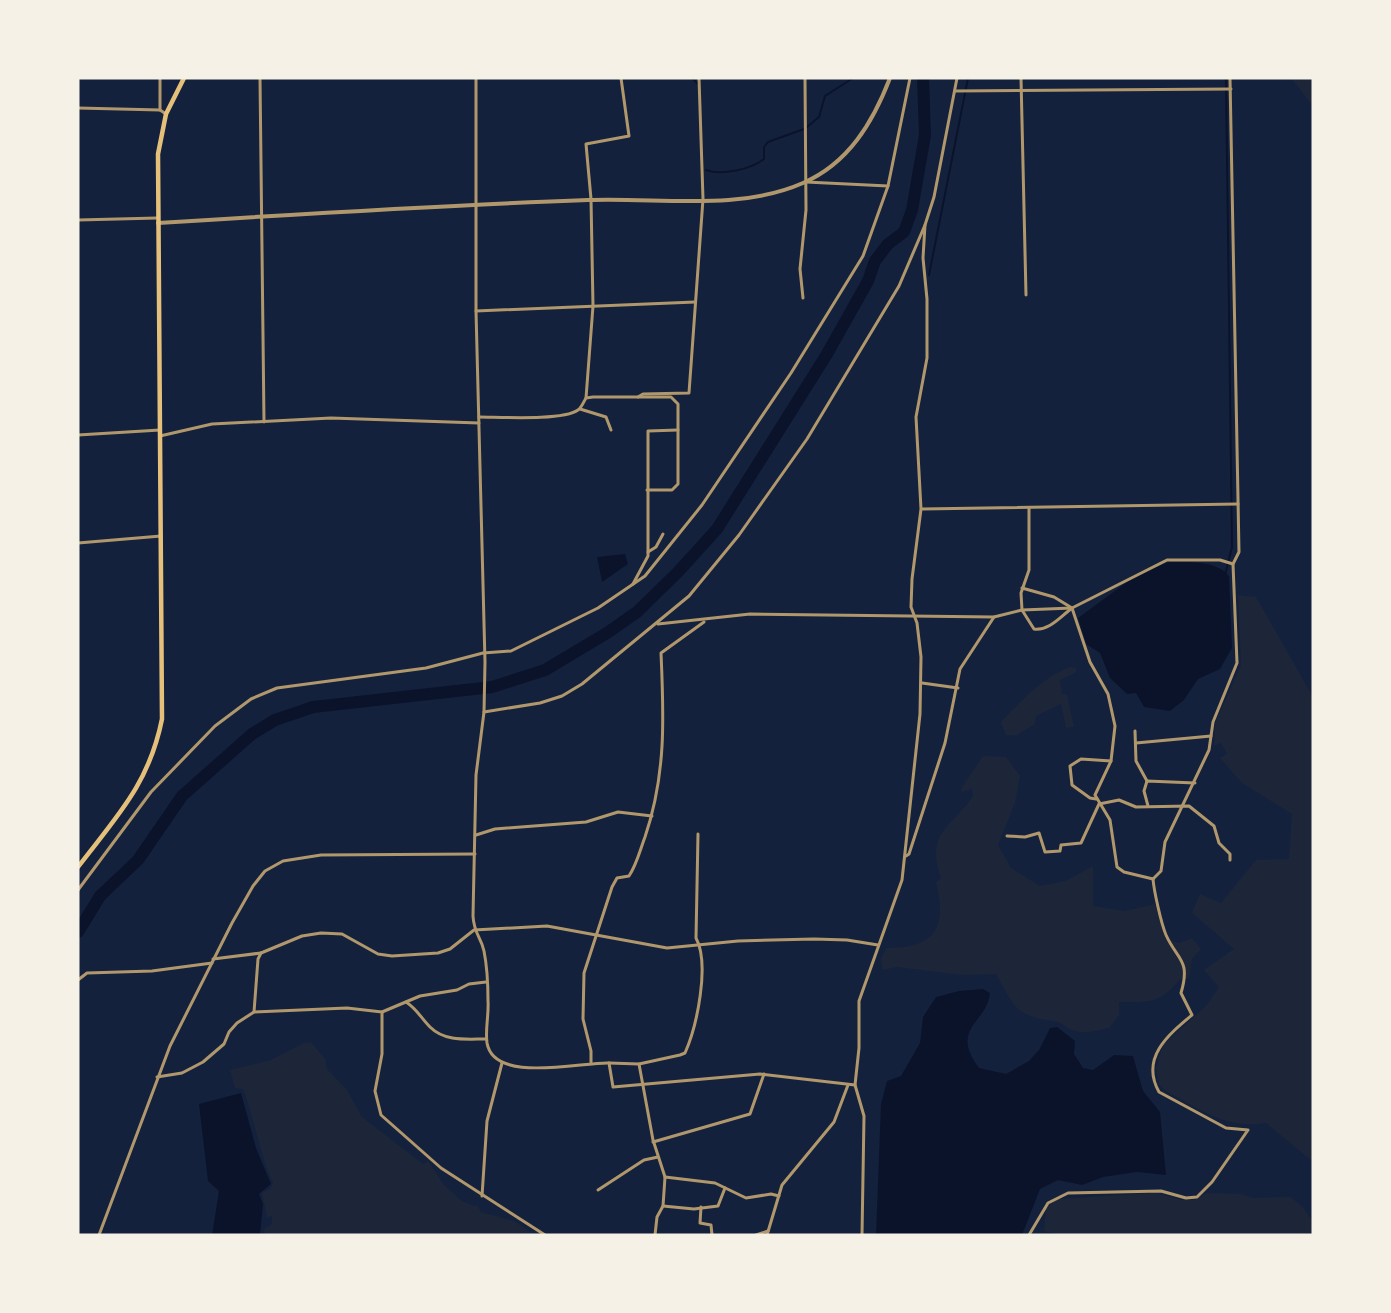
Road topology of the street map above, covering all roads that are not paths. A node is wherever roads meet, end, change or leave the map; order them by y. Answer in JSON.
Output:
{"nodes":[{"id":1,"x":160,"y":78,"type":"edge"},
{"id":2,"x":184,"y":78,"type":"edge"},
{"id":3,"x":260,"y":78,"type":"edge"},
{"id":4,"x":476,"y":78,"type":"edge"},
{"id":5,"x":621,"y":78,"type":"edge"},
{"id":6,"x":699,"y":78,"type":"edge"},
{"id":7,"x":806,"y":78,"type":"edge"},
{"id":8,"x":890,"y":78,"type":"edge"},
{"id":9,"x":910,"y":78,"type":"edge"},
{"id":10,"x":957,"y":78,"type":"edge"},
{"id":11,"x":1021,"y":78,"type":"edge"},
{"id":12,"x":1230,"y":78,"type":"edge"},
{"id":13,"x":1230,"y":89,"type":"junction"},
{"id":14,"x":955,"y":91,"type":"junction"},
{"id":15,"x":1022,"y":92,"type":"junction"},
{"id":16,"x":78,"y":108,"type":"edge"},
{"id":17,"x":160,"y":110,"type":"junction"},
{"id":18,"x":166,"y":114,"type":"junction"},
{"id":19,"x":805,"y":182,"type":"junction"},
{"id":20,"x":888,"y":186,"type":"junction"},
{"id":21,"x":591,"y":199,"type":"junction"},
{"id":22,"x":703,"y":199,"type":"junction"},
{"id":23,"x":475,"y":204,"type":"junction"},
{"id":24,"x":261,"y":217,"type":"junction"},
{"id":25,"x":78,"y":220,"type":"edge"},
{"id":26,"x":157,"y":220,"type":"junction"},
{"id":27,"x":925,"y":225,"type":"junction"},
{"id":28,"x":1026,"y":294,"type":"dead end"},
{"id":29,"x":803,"y":298,"type":"dead end"},
{"id":30,"x":695,"y":302,"type":"junction"},
{"id":31,"x":593,"y":306,"type":"junction"},
{"id":32,"x":476,"y":311,"type":"junction"},
{"id":33,"x":638,"y":397,"type":"junction"},
{"id":34,"x":586,"y":398,"type":"junction"},
{"id":35,"x":580,"y":409,"type":"junction"},
{"id":36,"x":479,"y":417,"type":"junction"},
{"id":37,"x":264,"y":422,"type":"junction"},
{"id":38,"x":479,"y":423,"type":"junction"},
{"id":39,"x":160,"y":429,"type":"junction"},
{"id":40,"x":611,"y":430,"type":"dead end"},
{"id":41,"x":678,"y":430,"type":"junction"},
{"id":42,"x":78,"y":435,"type":"edge"},
{"id":43,"x":160,"y":436,"type":"junction"},
{"id":44,"x":647,"y":490,"type":"junction"},
{"id":45,"x":1238,"y":504,"type":"junction"},
{"id":46,"x":1029,"y":507,"type":"junction"},
{"id":47,"x":921,"y":509,"type":"junction"},
{"id":48,"x":663,"y":534,"type":"dead end"},
{"id":49,"x":161,"y":536,"type":"junction"},
{"id":50,"x":78,"y":543,"type":"edge"},
{"id":51,"x":648,"y":552,"type":"junction"},
{"id":52,"x":1233,"y":564,"type":"junction"},
{"id":53,"x":632,"y":586,"type":"junction"},
{"id":54,"x":1022,"y":588,"type":"junction"},
{"id":55,"x":1072,"y":608,"type":"junction"},
{"id":56,"x":1022,"y":610,"type":"junction"},
{"id":57,"x":994,"y":617,"type":"junction"},
{"id":58,"x":914,"y":618,"type":"junction"},
{"id":59,"x":705,"y":621,"type":"junction"},
{"id":60,"x":658,"y":624,"type":"junction"},
{"id":61,"x":483,"y":653,"type":"junction"},
{"id":62,"x":922,"y":683,"type":"junction"},
{"id":63,"x":958,"y":688,"type":"junction"},
{"id":64,"x":484,"y":712,"type":"junction"},
{"id":65,"x":1135,"y":731,"type":"dead end"},
{"id":66,"x":1211,"y":736,"type":"junction"},
{"id":67,"x":1136,"y":743,"type":"junction"},
{"id":68,"x":1111,"y":760,"type":"junction"},
{"id":69,"x":1147,"y":781,"type":"junction"},
{"id":70,"x":1195,"y":783,"type":"junction"},
{"id":71,"x":1096,"y":799,"type":"junction"},
{"id":72,"x":1099,"y":804,"type":"junction"},
{"id":73,"x":1185,"y":805,"type":"junction"},
{"id":74,"x":1148,"y":806,"type":"junction"},
{"id":75,"x":652,"y":816,"type":"junction"},
{"id":76,"x":698,"y":834,"type":"dead end"},
{"id":77,"x":476,"y":835,"type":"junction"},
{"id":78,"x":1007,"y":836,"type":"dead end"},
{"id":79,"x":475,"y":854,"type":"junction"},
{"id":80,"x":906,"y":856,"type":"junction"},
{"id":81,"x":1230,"y":861,"type":"dead end"},
{"id":82,"x":78,"y":867,"type":"edge"},
{"id":83,"x":1153,"y":879,"type":"junction"},
{"id":84,"x":78,"y":890,"type":"edge"},
{"id":85,"x":474,"y":930,"type":"junction"},
{"id":86,"x":596,"y":935,"type":"junction"},
{"id":87,"x":878,"y":945,"type":"junction"},
{"id":88,"x":701,"y":946,"type":"junction"},
{"id":89,"x":261,"y":953,"type":"junction"},
{"id":90,"x":212,"y":961,"type":"junction"},
{"id":91,"x":78,"y":980,"type":"edge"},
{"id":92,"x":486,"y":981,"type":"junction"},
{"id":93,"x":406,"y":1002,"type":"junction"},
{"id":94,"x":254,"y":1012,"type":"junction"},
{"id":95,"x":382,"y":1012,"type":"junction"},
{"id":96,"x":487,"y":1039,"type":"junction"},
{"id":97,"x":591,"y":1062,"type":"junction"},
{"id":98,"x":502,"y":1063,"type":"junction"},
{"id":99,"x":609,"y":1063,"type":"junction"},
{"id":100,"x":639,"y":1064,"type":"junction"},
{"id":101,"x":764,"y":1074,"type":"junction"},
{"id":102,"x":157,"y":1077,"type":"junction"},
{"id":103,"x":848,"y":1085,"type":"junction"},
{"id":104,"x":855,"y":1085,"type":"junction"},
{"id":105,"x":642,"y":1086,"type":"junction"},
{"id":106,"x":653,"y":1142,"type":"junction"},
{"id":107,"x":658,"y":1157,"type":"junction"},
{"id":108,"x":665,"y":1177,"type":"junction"},
{"id":109,"x":725,"y":1188,"type":"junction"},
{"id":110,"x":598,"y":1190,"type":"dead end"},
{"id":111,"x":482,"y":1196,"type":"junction"},
{"id":112,"x":779,"y":1196,"type":"junction"},
{"id":113,"x":663,"y":1206,"type":"junction"},
{"id":114,"x":701,"y":1207,"type":"junction"},
{"id":115,"x":767,"y":1233,"type":"edge"},
{"id":116,"x":99,"y":1235,"type":"edge"},
{"id":117,"x":545,"y":1235,"type":"edge"},
{"id":118,"x":655,"y":1235,"type":"edge"},
{"id":119,"x":712,"y":1235,"type":"edge"},
{"id":120,"x":756,"y":1235,"type":"edge"},
{"id":121,"x":862,"y":1235,"type":"edge"},
{"id":122,"x":1029,"y":1235,"type":"edge"}],
"edges":[{"from":1,"to":17,"type":"street"},
{"from":2,"to":18,"type":"main road"},
{"from":3,"to":24,"type":"street"},
{"from":4,"to":23,"type":"street"},
{"from":5,"to":21,"type":"street"},
{"from":6,"to":22,"type":"street"},
{"from":7,"to":19,"type":"street"},
{"from":8,"to":19,"type":"street"},
{"from":9,"to":20,"type":"street"},
{"from":10,"to":14,"type":"street"},
{"from":11,"to":15,"type":"street"},
{"from":12,"to":13,"type":"street"},
{"from":13,"to":15,"type":"street"},
{"from":13,"to":45,"type":"street"},
{"from":14,"to":15,"type":"street"},
{"from":14,"to":27,"type":"street"},
{"from":15,"to":28,"type":"street"},
{"from":16,"to":17,"type":"street"},
{"from":17,"to":18,"type":"street"},
{"from":18,"to":26,"type":"main road"},
{"from":19,"to":20,"type":"street"},
{"from":19,"to":22,"type":"street"},
{"from":19,"to":29,"type":"street"},
{"from":20,"to":53,"type":"street"},
{"from":21,"to":22,"type":"street"},
{"from":21,"to":23,"type":"street"},
{"from":21,"to":31,"type":"street"},
{"from":22,"to":30,"type":"street"},
{"from":23,"to":24,"type":"street"},
{"from":23,"to":32,"type":"street"},
{"from":24,"to":26,"type":"street"},
{"from":24,"to":37,"type":"street"},
{"from":25,"to":26,"type":"street"},
{"from":26,"to":39,"type":"main road"},
{"from":27,"to":47,"type":"street"},
{"from":27,"to":60,"type":"street"},
{"from":30,"to":31,"type":"street"},
{"from":30,"to":33,"type":"street"},
{"from":31,"to":32,"type":"street"},
{"from":31,"to":34,"type":"street"},
{"from":32,"to":36,"type":"street"},
{"from":33,"to":34,"type":"street"},
{"from":33,"to":41,"type":"street"},
{"from":34,"to":35,"type":"street"},
{"from":35,"to":36,"type":"street"},
{"from":35,"to":40,"type":"street"},
{"from":36,"to":38,"type":"street"},
{"from":37,"to":38,"type":"street"},
{"from":37,"to":43,"type":"street"},
{"from":38,"to":61,"type":"street"},
{"from":39,"to":42,"type":"street"},
{"from":39,"to":43,"type":"main road"},
{"from":41,"to":44,"type":"street"},
{"from":41,"to":44,"type":"street"},
{"from":43,"to":49,"type":"main road"},
{"from":44,"to":51,"type":"street"},
{"from":45,"to":46,"type":"street"},
{"from":45,"to":52,"type":"street"},
{"from":46,"to":47,"type":"street"},
{"from":46,"to":54,"type":"street"},
{"from":47,"to":58,"type":"street"},
{"from":48,"to":51,"type":"street"},
{"from":49,"to":50,"type":"street"},
{"from":49,"to":82,"type":"main road"},
{"from":51,"to":53,"type":"street"},
{"from":52,"to":55,"type":"street"},
{"from":52,"to":66,"type":"street"},
{"from":53,"to":61,"type":"street"},
{"from":54,"to":55,"type":"street"},
{"from":54,"to":56,"type":"street"},
{"from":55,"to":56,"type":"street"},
{"from":55,"to":56,"type":"street"},
{"from":55,"to":68,"type":"street"},
{"from":56,"to":57,"type":"street"},
{"from":57,"to":58,"type":"street"},
{"from":57,"to":63,"type":"street"},
{"from":58,"to":59,"type":"street"},
{"from":58,"to":62,"type":"street"},
{"from":59,"to":60,"type":"street"},
{"from":59,"to":75,"type":"street"},
{"from":60,"to":64,"type":"street"},
{"from":61,"to":64,"type":"street"},
{"from":61,"to":84,"type":"street"},
{"from":62,"to":63,"type":"street"},
{"from":62,"to":80,"type":"street"},
{"from":63,"to":80,"type":"street"},
{"from":64,"to":77,"type":"street"},
{"from":65,"to":67,"type":"street"},
{"from":66,"to":67,"type":"street"},
{"from":66,"to":70,"type":"street"},
{"from":67,"to":69,"type":"street"},
{"from":68,"to":71,"type":"street"},
{"from":68,"to":71,"type":"street"},
{"from":69,"to":70,"type":"street"},
{"from":69,"to":74,"type":"street"},
{"from":70,"to":73,"type":"street"},
{"from":71,"to":72,"type":"street"},
{"from":72,"to":74,"type":"street"},
{"from":72,"to":78,"type":"street"},
{"from":72,"to":83,"type":"street"},
{"from":73,"to":74,"type":"street"},
{"from":73,"to":81,"type":"street"},
{"from":73,"to":83,"type":"street"},
{"from":75,"to":77,"type":"street"},
{"from":75,"to":86,"type":"street"},
{"from":76,"to":88,"type":"street"},
{"from":77,"to":79,"type":"street"},
{"from":79,"to":85,"type":"street"},
{"from":79,"to":90,"type":"street"},
{"from":80,"to":87,"type":"street"},
{"from":83,"to":122,"type":"street"},
{"from":85,"to":86,"type":"street"},
{"from":85,"to":89,"type":"street"},
{"from":85,"to":92,"type":"street"},
{"from":86,"to":88,"type":"street"},
{"from":86,"to":97,"type":"street"},
{"from":87,"to":88,"type":"street"},
{"from":87,"to":104,"type":"street"},
{"from":88,"to":100,"type":"street"},
{"from":89,"to":90,"type":"street"},
{"from":89,"to":94,"type":"street"},
{"from":90,"to":91,"type":"street"},
{"from":90,"to":102,"type":"street"},
{"from":92,"to":93,"type":"street"},
{"from":92,"to":96,"type":"street"},
{"from":93,"to":95,"type":"street"},
{"from":93,"to":96,"type":"street"},
{"from":94,"to":95,"type":"street"},
{"from":94,"to":102,"type":"street"},
{"from":95,"to":111,"type":"street"},
{"from":96,"to":98,"type":"street"},
{"from":97,"to":98,"type":"street"},
{"from":97,"to":99,"type":"street"},
{"from":98,"to":111,"type":"street"},
{"from":99,"to":100,"type":"street"},
{"from":99,"to":105,"type":"street"},
{"from":100,"to":105,"type":"street"},
{"from":101,"to":103,"type":"street"},
{"from":101,"to":105,"type":"street"},
{"from":101,"to":106,"type":"street"},
{"from":102,"to":116,"type":"street"},
{"from":103,"to":104,"type":"street"},
{"from":103,"to":112,"type":"street"},
{"from":104,"to":121,"type":"street"},
{"from":105,"to":106,"type":"street"},
{"from":106,"to":107,"type":"street"},
{"from":107,"to":108,"type":"street"},
{"from":107,"to":110,"type":"street"},
{"from":108,"to":109,"type":"street"},
{"from":108,"to":113,"type":"street"},
{"from":109,"to":112,"type":"street"},
{"from":109,"to":114,"type":"street"},
{"from":111,"to":117,"type":"street"},
{"from":112,"to":115,"type":"street"},
{"from":113,"to":114,"type":"street"},
{"from":113,"to":118,"type":"street"},
{"from":114,"to":119,"type":"street"},
{"from":115,"to":120,"type":"street"}]}
